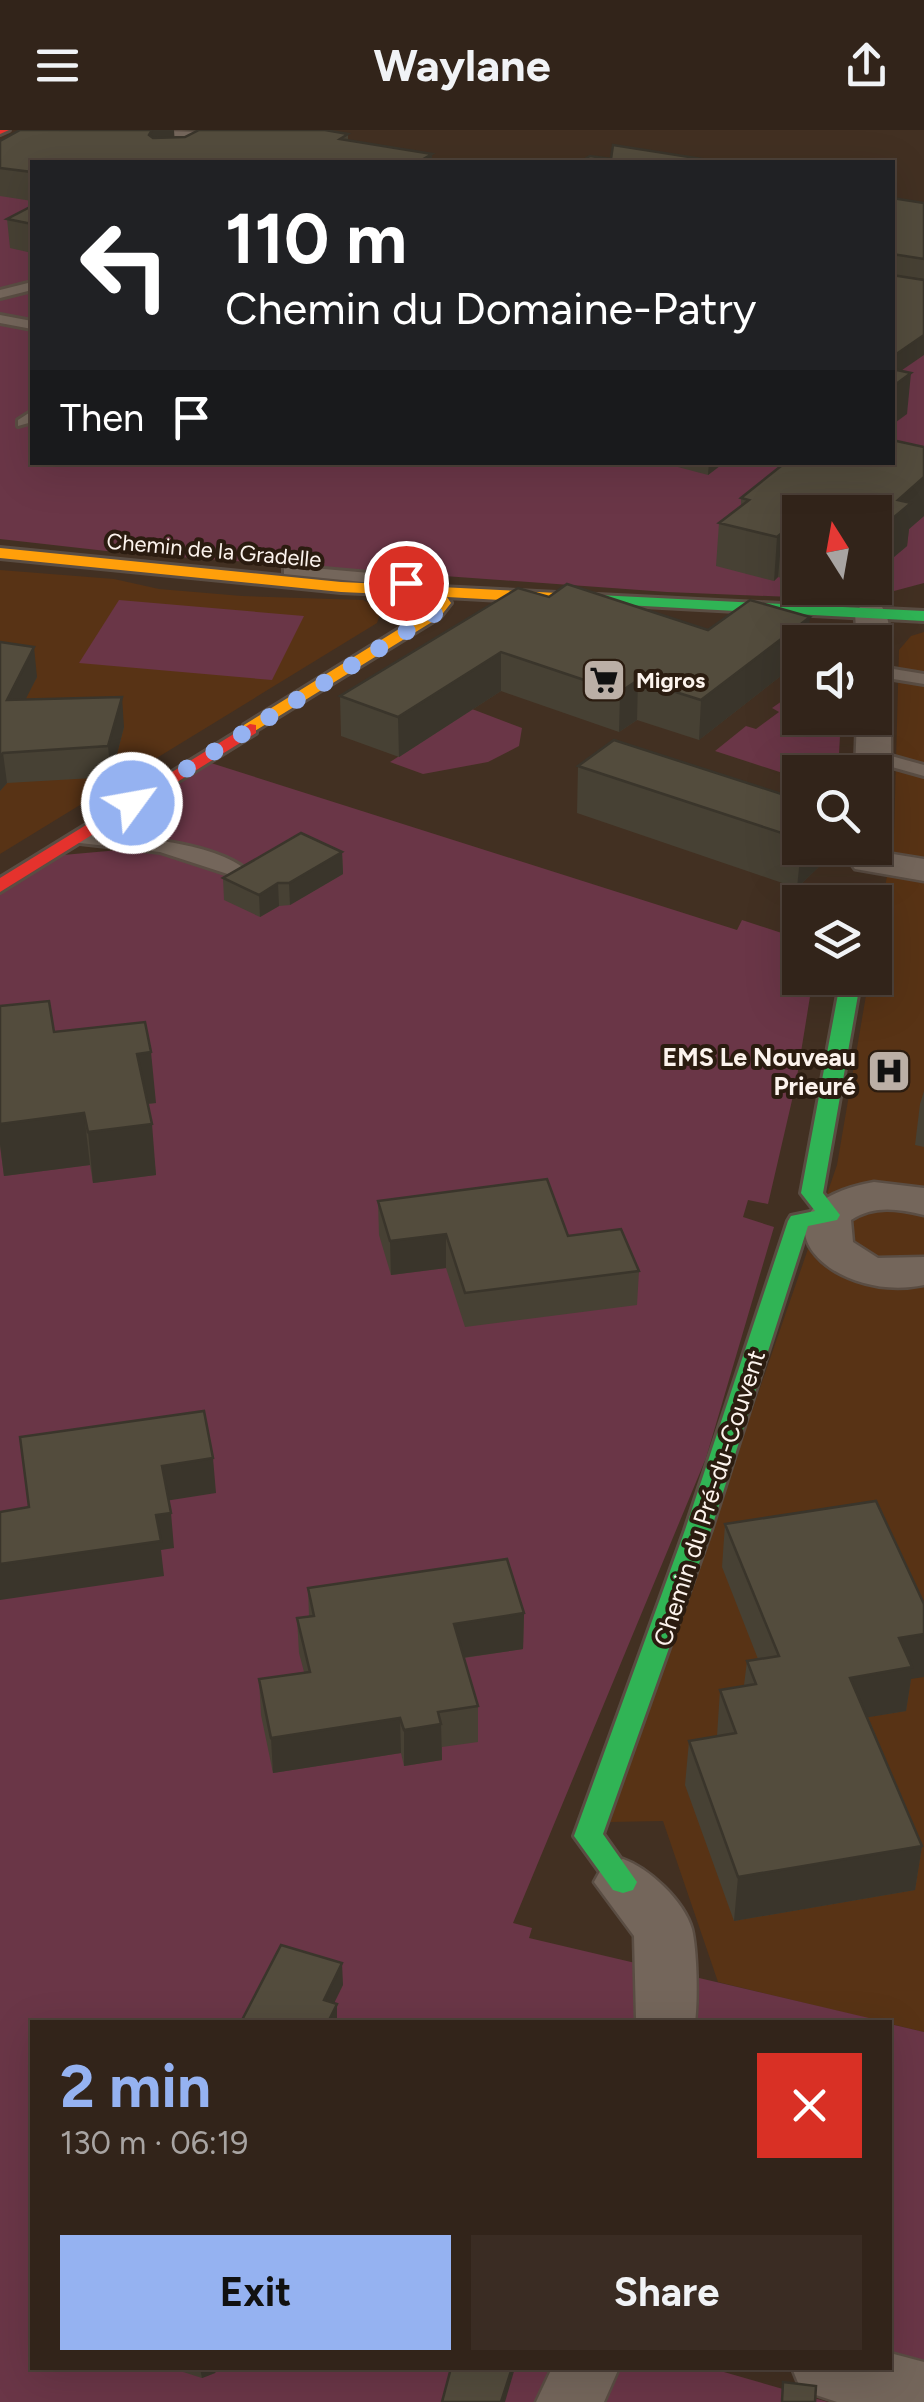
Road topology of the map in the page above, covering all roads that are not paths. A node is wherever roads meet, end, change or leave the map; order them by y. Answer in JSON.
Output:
{"nodes":[{"id":1,"x":144,"y":130,"type":"edge"},
{"id":2,"x":170,"y":160,"type":"edge"},
{"id":3,"x":30,"y":286,"type":"edge"},
{"id":4,"x":0,"y":294,"type":"edge"},
{"id":5,"x":0,"y":319,"type":"edge"},
{"id":6,"x":30,"y":325,"type":"edge"},
{"id":7,"x":0,"y":555,"type":"edge"},
{"id":8,"x":434,"y":590,"type":"junction"},
{"id":9,"x":924,"y":616,"type":"edge"},
{"id":10,"x":837,"y":625,"type":"edge"},
{"id":11,"x":885,"y":625,"type":"edge"},
{"id":12,"x":892,"y":673,"type":"edge"},
{"id":13,"x":924,"y":678,"type":"edge"},
{"id":14,"x":892,"y":767,"type":"edge"},
{"id":15,"x":924,"y":771,"type":"edge"},
{"id":16,"x":68,"y":837,"type":"junction"},
{"id":17,"x":892,"y":861,"type":"edge"},
{"id":18,"x":924,"y":870,"type":"edge"},
{"id":19,"x":240,"y":872,"type":"edge"},
{"id":20,"x":0,"y":873,"type":"edge"},
{"id":21,"x":0,"y":886,"type":"edge"},
{"id":22,"x":848,"y":995,"type":"edge"},
{"id":23,"x":924,"y":1202,"type":"edge"},
{"id":24,"x":829,"y":1215,"type":"junction"},
{"id":25,"x":924,"y":1271,"type":"edge"},
{"id":26,"x":623,"y":1882,"type":"joint"},
{"id":27,"x":666,"y":2020,"type":"dead end"},
{"id":28,"x":585,"y":2370,"type":"edge"},
{"id":29,"x":833,"y":2370,"type":"edge"},
{"id":30,"x":924,"y":2393,"type":"edge"},
{"id":31,"x":570,"y":2402,"type":"edge"}],
"edges":[{"from":1,"to":2,"type":"street"},
{"from":3,"to":4,"type":"lane"},
{"from":5,"to":6,"type":"lane"},
{"from":7,"to":8,"type":"street","name":"Chemin de la Gradelle"},
{"from":8,"to":10,"type":"street","name":"Chemin de la Gradelle"},
{"from":8,"to":16,"type":"street"},
{"from":9,"to":11,"type":"street","name":"Chemin de la Gradelle"},
{"from":12,"to":13,"type":"lane"},
{"from":14,"to":15,"type":"lane"},
{"from":16,"to":19,"type":"lane"},
{"from":16,"to":20,"type":"street"},
{"from":16,"to":21,"type":"street"},
{"from":17,"to":18,"type":"street"},
{"from":22,"to":24,"type":"street"},
{"from":23,"to":24,"type":"street"},
{"from":24,"to":25,"type":"street"},
{"from":24,"to":26,"type":"street","name":"Chemin du Pré-du-Couvent"},
{"from":26,"to":27,"type":"street","name":"Chemin du Pré-du-Couvent"},
{"from":28,"to":31,"type":"street"},
{"from":29,"to":30,"type":"street"}]}
